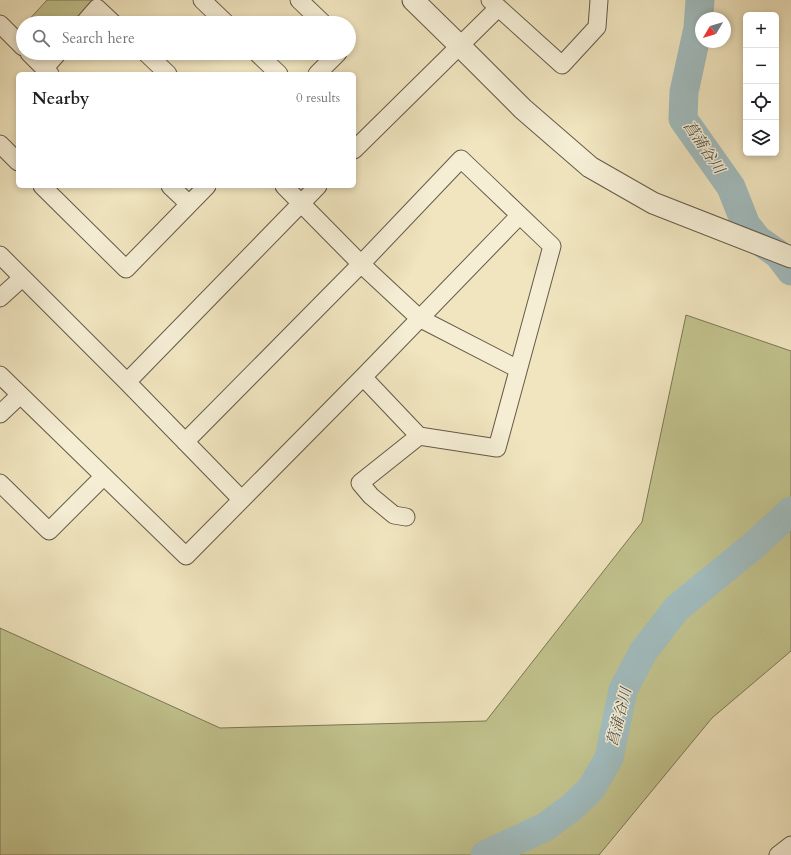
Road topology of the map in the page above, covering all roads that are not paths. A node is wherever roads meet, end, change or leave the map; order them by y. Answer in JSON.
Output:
{"nodes":[{"id":1,"x":202,"y":0,"type":"edge"},
{"id":2,"x":299,"y":0,"type":"edge"},
{"id":3,"x":413,"y":0,"type":"edge"},
{"id":4,"x":599,"y":0,"type":"edge"},
{"id":5,"x":494,"y":4,"type":"edge"},
{"id":6,"x":91,"y":16,"type":"edge"},
{"id":7,"x":106,"y":16,"type":"edge"},
{"id":8,"x":219,"y":16,"type":"edge"},
{"id":9,"x":316,"y":16,"type":"edge"},
{"id":10,"x":2,"y":31,"type":"edge"},
{"id":11,"x":16,"y":42,"type":"edge"},
{"id":12,"x":460,"y":44,"type":"junction"},
{"id":13,"x":36,"y":60,"type":"edge"},
{"id":14,"x":54,"y":60,"type":"edge"},
{"id":15,"x":153,"y":60,"type":"edge"},
{"id":16,"x":264,"y":60,"type":"edge"},
{"id":17,"x":331,"y":60,"type":"edge"},
{"id":18,"x":47,"y":71,"type":"edge"},
{"id":19,"x":166,"y":72,"type":"edge"},
{"id":20,"x":277,"y":72,"type":"edge"},
{"id":21,"x":319,"y":72,"type":"edge"},
{"id":22,"x":0,"y":144,"type":"edge"},
{"id":23,"x":356,"y":148,"type":"edge"},
{"id":24,"x":16,"y":160,"type":"edge"},
{"id":25,"x":44,"y":188,"type":"edge"},
{"id":26,"x":172,"y":188,"type":"edge"},
{"id":27,"x":206,"y":188,"type":"edge"},
{"id":28,"x":286,"y":188,"type":"edge"},
{"id":29,"x":316,"y":188,"type":"edge"},
{"id":30,"x":189,"y":204,"type":"junction"},
{"id":31,"x":301,"y":204,"type":"junction"},
{"id":32,"x":519,"y":216,"type":"junction"},
{"id":33,"x":0,"y":255,"type":"edge"},
{"id":34,"x":791,"y":257,"type":"edge"},
{"id":35,"x":361,"y":264,"type":"junction"},
{"id":36,"x":22,"y":278,"type":"junction"},
{"id":37,"x":0,"y":298,"type":"edge"},
{"id":38,"x":419,"y":318,"type":"junction"},
{"id":39,"x":518,"y":369,"type":"junction"},
{"id":40,"x":0,"y":376,"type":"edge"},
{"id":41,"x":363,"y":377,"type":"junction"},
{"id":42,"x":127,"y":382,"type":"junction"},
{"id":43,"x":20,"y":395,"type":"junction"},
{"id":44,"x":0,"y":414,"type":"edge"},
{"id":45,"x":419,"y":436,"type":"junction"},
{"id":46,"x":185,"y":442,"type":"junction"},
{"id":47,"x":104,"y":476,"type":"junction"},
{"id":48,"x":0,"y":483,"type":"edge"},
{"id":49,"x":241,"y":499,"type":"junction"},
{"id":50,"x":406,"y":517,"type":"dead end"},
{"id":51,"x":791,"y":845,"type":"edge"},
{"id":52,"x":778,"y":855,"type":"edge"}],
"edges":[{"from":1,"to":8,"type":"street"},
{"from":2,"to":9,"type":"street"},
{"from":3,"to":12,"type":"street"},
{"from":4,"to":5,"type":"street"},
{"from":5,"to":12,"type":"street"},
{"from":6,"to":7,"type":"street"},
{"from":10,"to":11,"type":"street"},
{"from":12,"to":23,"type":"street"},
{"from":12,"to":34,"type":"street"},
{"from":13,"to":18,"type":"street"},
{"from":14,"to":18,"type":"street"},
{"from":15,"to":19,"type":"street"},
{"from":16,"to":20,"type":"street"},
{"from":17,"to":21,"type":"street"},
{"from":22,"to":24,"type":"street"},
{"from":25,"to":30,"type":"street"},
{"from":26,"to":30,"type":"street"},
{"from":27,"to":30,"type":"street"},
{"from":28,"to":31,"type":"street"},
{"from":29,"to":31,"type":"street"},
{"from":31,"to":35,"type":"street"},
{"from":31,"to":42,"type":"street"},
{"from":32,"to":35,"type":"street"},
{"from":32,"to":38,"type":"street"},
{"from":32,"to":39,"type":"street"},
{"from":33,"to":36,"type":"street"},
{"from":35,"to":38,"type":"street"},
{"from":35,"to":46,"type":"street"},
{"from":36,"to":37,"type":"street"},
{"from":36,"to":42,"type":"street"},
{"from":38,"to":39,"type":"street"},
{"from":38,"to":41,"type":"street"},
{"from":39,"to":45,"type":"street"},
{"from":40,"to":43,"type":"street"},
{"from":41,"to":45,"type":"street"},
{"from":41,"to":49,"type":"street"},
{"from":42,"to":46,"type":"street"},
{"from":43,"to":44,"type":"street"},
{"from":43,"to":47,"type":"street"},
{"from":45,"to":50,"type":"street"},
{"from":46,"to":49,"type":"street"},
{"from":47,"to":48,"type":"street"},
{"from":47,"to":49,"type":"street"},
{"from":51,"to":52,"type":"street"}]}
